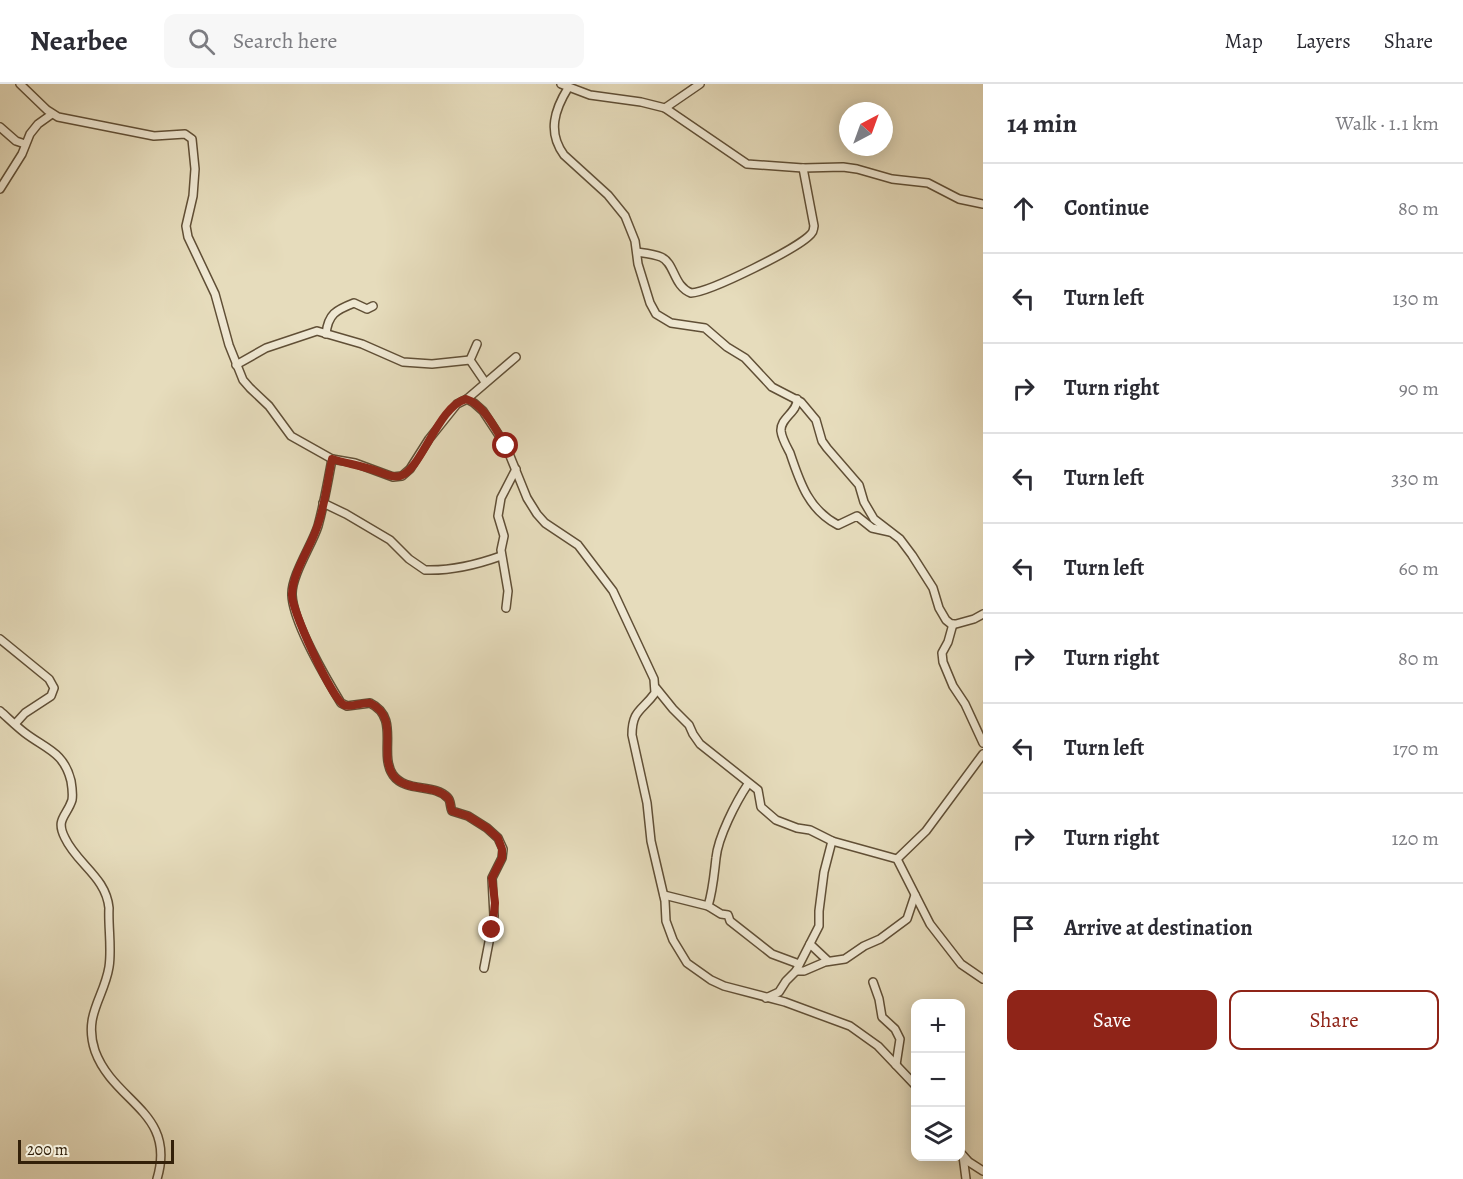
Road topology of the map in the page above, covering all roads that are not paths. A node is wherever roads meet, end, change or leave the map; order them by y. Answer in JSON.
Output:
{"nodes":[{"id":1,"x":20,"y":84,"type":"edge"},
{"id":2,"x":700,"y":84,"type":"edge"},
{"id":3,"x":564,"y":86,"type":"edge"},
{"id":4,"x":665,"y":108,"type":"junction"},
{"id":5,"x":52,"y":114,"type":"junction"},
{"id":6,"x":0,"y":127,"type":"edge"},
{"id":7,"x":25,"y":144,"type":"junction"},
{"id":8,"x":803,"y":168,"type":"junction"},
{"id":9,"x":0,"y":189,"type":"edge"},
{"id":10,"x":983,"y":204,"type":"edge"},
{"id":11,"x":637,"y":252,"type":"junction"},
{"id":12,"x":372,"y":306,"type":"dead end"},
{"id":13,"x":326,"y":334,"type":"junction"},
{"id":14,"x":477,"y":344,"type":"dead end"},
{"id":15,"x":516,"y":357,"type":"dead end"},
{"id":16,"x":470,"y":360,"type":"junction"},
{"id":17,"x":236,"y":365,"type":"junction"},
{"id":18,"x":485,"y":382,"type":"junction"},
{"id":19,"x":466,"y":399,"type":"junction"},
{"id":20,"x":797,"y":399,"type":"junction"},
{"id":21,"x":332,"y":459,"type":"junction"},
{"id":22,"x":516,"y":469,"type":"junction"},
{"id":23,"x":323,"y":503,"type":"junction"},
{"id":24,"x":891,"y":532,"type":"junction"},
{"id":25,"x":501,"y":556,"type":"junction"},
{"id":26,"x":506,"y":608,"type":"dead end"},
{"id":27,"x":983,"y":614,"type":"edge"},
{"id":28,"x":953,"y":624,"type":"junction"},
{"id":29,"x":0,"y":639,"type":"edge"},
{"id":30,"x":656,"y":688,"type":"junction"},
{"id":31,"x":0,"y":711,"type":"edge"},
{"id":32,"x":15,"y":724,"type":"junction"},
{"id":33,"x":982,"y":738,"type":"edge"},
{"id":34,"x":983,"y":754,"type":"edge"},
{"id":35,"x":748,"y":784,"type":"junction"},
{"id":36,"x":832,"y":841,"type":"junction"},
{"id":37,"x":897,"y":859,"type":"junction"},
{"id":38,"x":664,"y":895,"type":"junction"},
{"id":39,"x":915,"y":895,"type":"junction"},
{"id":40,"x":708,"y":906,"type":"junction"},
{"id":41,"x":810,"y":944,"type":"junction"},
{"id":42,"x":828,"y":961,"type":"junction"},
{"id":43,"x":797,"y":967,"type":"junction"},
{"id":44,"x":484,"y":968,"type":"dead end"},
{"id":45,"x":983,"y":979,"type":"edge"},
{"id":46,"x":873,"y":982,"type":"dead end"},
{"id":47,"x":766,"y":998,"type":"junction"},
{"id":48,"x":896,"y":1065,"type":"junction"},
{"id":49,"x":911,"y":1082,"type":"edge"},
{"id":50,"x":965,"y":1156,"type":"edge"},
{"id":51,"x":963,"y":1161,"type":"edge"},
{"id":52,"x":983,"y":1171,"type":"edge"},
{"id":53,"x":157,"y":1179,"type":"edge"},
{"id":54,"x":966,"y":1179,"type":"edge"}],
"edges":[{"from":1,"to":5,"type":"street"},
{"from":2,"to":4,"type":"street"},
{"from":3,"to":4,"type":"street"},
{"from":3,"to":11,"type":"street"},
{"from":4,"to":8,"type":"street"},
{"from":5,"to":7,"type":"street"},
{"from":5,"to":17,"type":"street"},
{"from":6,"to":7,"type":"street"},
{"from":7,"to":9,"type":"street"},
{"from":8,"to":10,"type":"street"},
{"from":8,"to":11,"type":"street"},
{"from":11,"to":20,"type":"street"},
{"from":12,"to":13,"type":"street"},
{"from":13,"to":16,"type":"street"},
{"from":13,"to":17,"type":"street"},
{"from":14,"to":16,"type":"street"},
{"from":15,"to":18,"type":"street"},
{"from":16,"to":18,"type":"street"},
{"from":17,"to":21,"type":"street"},
{"from":18,"to":19,"type":"street"},
{"from":19,"to":21,"type":"street"},
{"from":19,"to":22,"type":"street"},
{"from":20,"to":24,"type":"street"},
{"from":20,"to":24,"type":"street"},
{"from":21,"to":23,"type":"street"},
{"from":22,"to":25,"type":"street"},
{"from":22,"to":30,"type":"street"},
{"from":23,"to":25,"type":"street"},
{"from":23,"to":44,"type":"street"},
{"from":24,"to":28,"type":"street"},
{"from":25,"to":26,"type":"street"},
{"from":27,"to":28,"type":"street"},
{"from":28,"to":33,"type":"street"},
{"from":29,"to":32,"type":"street"},
{"from":30,"to":35,"type":"street"},
{"from":30,"to":38,"type":"street"},
{"from":31,"to":32,"type":"street"},
{"from":32,"to":53,"type":"street"},
{"from":34,"to":37,"type":"street"},
{"from":35,"to":36,"type":"street"},
{"from":35,"to":40,"type":"street"},
{"from":36,"to":37,"type":"street"},
{"from":36,"to":41,"type":"street"},
{"from":37,"to":39,"type":"street"},
{"from":38,"to":40,"type":"street"},
{"from":38,"to":47,"type":"street"},
{"from":39,"to":42,"type":"street"},
{"from":39,"to":45,"type":"street"},
{"from":40,"to":43,"type":"street"},
{"from":41,"to":42,"type":"street"},
{"from":41,"to":43,"type":"street"},
{"from":42,"to":43,"type":"street"},
{"from":43,"to":47,"type":"street"},
{"from":46,"to":48,"type":"street"},
{"from":47,"to":48,"type":"street"},
{"from":48,"to":49,"type":"street"},
{"from":50,"to":52,"type":"street"},
{"from":51,"to":54,"type":"street"}]}
